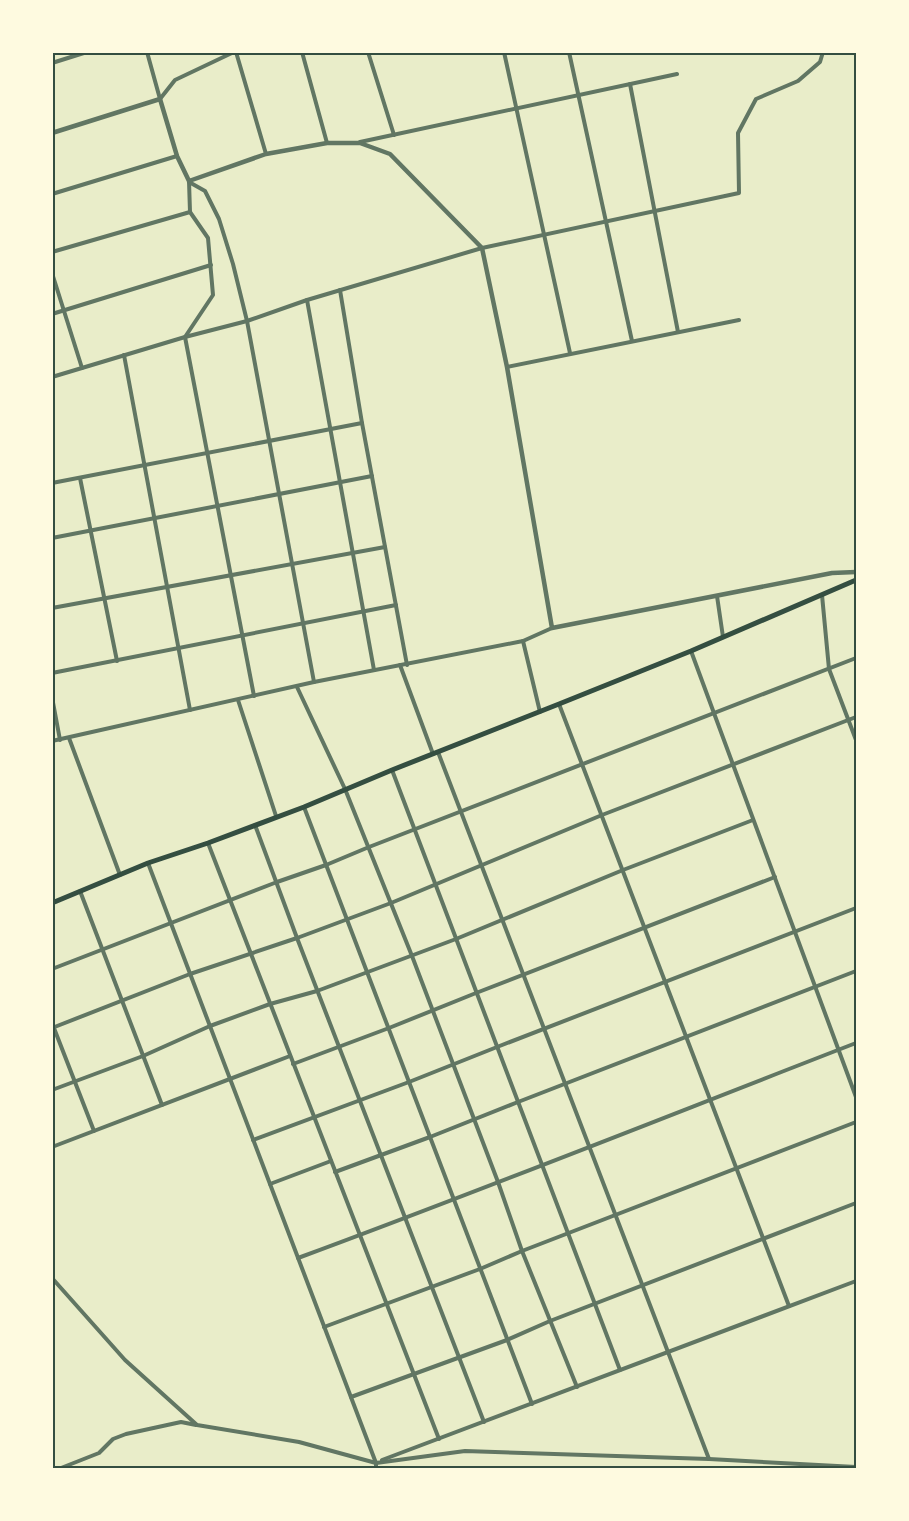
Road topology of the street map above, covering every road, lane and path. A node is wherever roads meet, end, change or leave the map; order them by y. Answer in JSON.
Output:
{"nodes":[{"id":1,"x":87,"y":52,"type":"edge"},
{"id":2,"x":147,"y":52,"type":"edge"},
{"id":3,"x":235,"y":52,"type":"edge"},
{"id":4,"x":302,"y":52,"type":"edge"},
{"id":5,"x":368,"y":52,"type":"edge"},
{"id":6,"x":504,"y":52,"type":"edge"},
{"id":7,"x":569,"y":52,"type":"edge"},
{"id":8,"x":823,"y":52,"type":"edge"},
{"id":9,"x":52,"y":63,"type":"edge"},
{"id":10,"x":677,"y":74,"type":"dead end"},
{"id":11,"x":630,"y":84,"type":"junction"},
{"id":12,"x":578,"y":95,"type":"junction"},
{"id":13,"x":160,"y":99,"type":"junction"},
{"id":14,"x":516,"y":109,"type":"junction"},
{"id":15,"x":52,"y":133,"type":"edge"},
{"id":16,"x":394,"y":135,"type":"junction"},
{"id":17,"x":360,"y":142,"type":"junction"},
{"id":18,"x":327,"y":143,"type":"junction"},
{"id":19,"x":266,"y":154,"type":"junction"},
{"id":20,"x":177,"y":156,"type":"junction"},
{"id":21,"x":189,"y":181,"type":"junction"},
{"id":22,"x":52,"y":194,"type":"edge"},
{"id":23,"x":190,"y":212,"type":"junction"},
{"id":24,"x":654,"y":212,"type":"junction"},
{"id":25,"x":606,"y":222,"type":"junction"},
{"id":26,"x":544,"y":235,"type":"junction"},
{"id":27,"x":482,"y":248,"type":"junction"},
{"id":28,"x":52,"y":252,"type":"edge"},
{"id":29,"x":211,"y":264,"type":"junction"},
{"id":30,"x":52,"y":273,"type":"edge"},
{"id":31,"x":340,"y":290,"type":"junction"},
{"id":32,"x":307,"y":300,"type":"junction"},
{"id":33,"x":64,"y":310,"type":"junction"},
{"id":34,"x":52,"y":314,"type":"edge"},
{"id":35,"x":739,"y":320,"type":"dead end"},
{"id":36,"x":247,"y":321,"type":"junction"},
{"id":37,"x":678,"y":332,"type":"junction"},
{"id":38,"x":185,"y":337,"type":"junction"},
{"id":39,"x":632,"y":341,"type":"junction"},
{"id":40,"x":570,"y":353,"type":"junction"},
{"id":41,"x":124,"y":355,"type":"junction"},
{"id":42,"x":507,"y":367,"type":"junction"},
{"id":43,"x":82,"y":368,"type":"junction"},
{"id":44,"x":52,"y":377,"type":"edge"},
{"id":45,"x":362,"y":423,"type":"junction"},
{"id":46,"x":330,"y":429,"type":"junction"},
{"id":47,"x":270,"y":441,"type":"junction"},
{"id":48,"x":207,"y":453,"type":"junction"},
{"id":49,"x":144,"y":465,"type":"junction"},
{"id":50,"x":372,"y":476,"type":"junction"},
{"id":51,"x":80,"y":478,"type":"junction"},
{"id":52,"x":340,"y":481,"type":"junction"},
{"id":53,"x":52,"y":483,"type":"edge"},
{"id":54,"x":280,"y":494,"type":"junction"},
{"id":55,"x":217,"y":506,"type":"junction"},
{"id":56,"x":154,"y":518,"type":"junction"},
{"id":57,"x":91,"y":531,"type":"junction"},
{"id":58,"x":52,"y":538,"type":"edge"},
{"id":59,"x":385,"y":547,"type":"junction"},
{"id":60,"x":353,"y":552,"type":"junction"},
{"id":61,"x":292,"y":563,"type":"junction"},
{"id":62,"x":856,"y":572,"type":"edge"},
{"id":63,"x":230,"y":574,"type":"junction"},
{"id":64,"x":856,"y":580,"type":"edge"},
{"id":65,"x":167,"y":586,"type":"junction"},
{"id":66,"x":822,"y":595,"type":"junction"},
{"id":67,"x":717,"y":596,"type":"junction"},
{"id":68,"x":104,"y":598,"type":"junction"},
{"id":69,"x":396,"y":606,"type":"junction"},
{"id":70,"x":52,"y":608,"type":"edge"},
{"id":71,"x":363,"y":611,"type":"junction"},
{"id":72,"x":303,"y":623,"type":"junction"},
{"id":73,"x":552,"y":628,"type":"junction"},
{"id":74,"x":242,"y":636,"type":"junction"},
{"id":75,"x":723,"y":638,"type":"junction"},
{"id":76,"x":523,"y":641,"type":"junction"},
{"id":77,"x":178,"y":648,"type":"junction"},
{"id":78,"x":690,"y":651,"type":"junction"},
{"id":79,"x":856,"y":658,"type":"edge"},
{"id":80,"x":117,"y":661,"type":"junction"},
{"id":81,"x":400,"y":665,"type":"junction"},
{"id":82,"x":407,"y":665,"type":"junction"},
{"id":83,"x":829,"y":669,"type":"junction"},
{"id":84,"x":374,"y":670,"type":"junction"},
{"id":85,"x":52,"y":674,"type":"edge"},
{"id":86,"x":314,"y":682,"type":"junction"},
{"id":87,"x":297,"y":687,"type":"junction"},
{"id":88,"x":254,"y":696,"type":"junction"},
{"id":89,"x":52,"y":697,"type":"edge"},
{"id":90,"x":238,"y":700,"type":"junction"},
{"id":91,"x":559,"y":704,"type":"junction"},
{"id":92,"x":190,"y":710,"type":"junction"},
{"id":93,"x":540,"y":712,"type":"junction"},
{"id":94,"x":714,"y":713,"type":"junction"},
{"id":95,"x":856,"y":717,"type":"edge"},
{"id":96,"x":849,"y":720,"type":"junction"},
{"id":97,"x":69,"y":738,"type":"junction"},
{"id":98,"x":60,"y":740,"type":"junction"},
{"id":99,"x":856,"y":740,"type":"edge"},
{"id":100,"x":52,"y":741,"type":"edge"},
{"id":101,"x":435,"y":753,"type":"junction"},
{"id":102,"x":582,"y":764,"type":"junction"},
{"id":103,"x":733,"y":765,"type":"junction"},
{"id":104,"x":392,"y":770,"type":"junction"},
{"id":105,"x":345,"y":789,"type":"junction"},
{"id":106,"x":304,"y":807,"type":"junction"},
{"id":107,"x":461,"y":811,"type":"junction"},
{"id":108,"x":602,"y":815,"type":"junction"},
{"id":109,"x":276,"y":816,"type":"junction"},
{"id":110,"x":753,"y":819,"type":"junction"},
{"id":111,"x":255,"y":824,"type":"junction"},
{"id":112,"x":414,"y":829,"type":"junction"},
{"id":113,"x":208,"y":843,"type":"junction"},
{"id":114,"x":369,"y":847,"type":"junction"},
{"id":115,"x":148,"y":863,"type":"junction"},
{"id":116,"x":326,"y":865,"type":"junction"},
{"id":117,"x":482,"y":866,"type":"junction"},
{"id":118,"x":622,"y":870,"type":"junction"},
{"id":119,"x":120,"y":876,"type":"junction"},
{"id":120,"x":775,"y":878,"type":"junction"},
{"id":121,"x":277,"y":882,"type":"junction"},
{"id":122,"x":435,"y":884,"type":"junction"},
{"id":123,"x":80,"y":891,"type":"junction"},
{"id":124,"x":230,"y":900,"type":"junction"},
{"id":125,"x":52,"y":903,"type":"edge"},
{"id":126,"x":391,"y":903,"type":"junction"},
{"id":127,"x":856,"y":908,"type":"edge"},
{"id":128,"x":347,"y":919,"type":"junction"},
{"id":129,"x":503,"y":919,"type":"junction"},
{"id":130,"x":170,"y":924,"type":"junction"},
{"id":131,"x":645,"y":928,"type":"junction"},
{"id":132,"x":795,"y":932,"type":"junction"},
{"id":133,"x":297,"y":938,"type":"junction"},
{"id":134,"x":456,"y":939,"type":"junction"},
{"id":135,"x":103,"y":950,"type":"junction"},
{"id":136,"x":250,"y":954,"type":"junction"},
{"id":137,"x":412,"y":956,"type":"junction"},
{"id":138,"x":52,"y":969,"type":"edge"},
{"id":139,"x":856,"y":971,"type":"edge"},
{"id":140,"x":366,"y":972,"type":"junction"},
{"id":141,"x":190,"y":974,"type":"junction"},
{"id":142,"x":523,"y":975,"type":"junction"},
{"id":143,"x":665,"y":982,"type":"junction"},
{"id":144,"x":815,"y":987,"type":"junction"},
{"id":145,"x":318,"y":991,"type":"junction"},
{"id":146,"x":477,"y":993,"type":"junction"},
{"id":147,"x":122,"y":1001,"type":"junction"},
{"id":148,"x":270,"y":1005,"type":"junction"},
{"id":149,"x":433,"y":1010,"type":"junction"},
{"id":150,"x":53,"y":1026,"type":"edge"},
{"id":151,"x":210,"y":1026,"type":"junction"},
{"id":152,"x":389,"y":1028,"type":"junction"},
{"id":153,"x":544,"y":1029,"type":"junction"},
{"id":154,"x":686,"y":1037,"type":"junction"},
{"id":155,"x":856,"y":1043,"type":"edge"},
{"id":156,"x":340,"y":1046,"type":"junction"},
{"id":157,"x":497,"y":1047,"type":"junction"},
{"id":158,"x":839,"y":1050,"type":"junction"},
{"id":159,"x":143,"y":1056,"type":"junction"},
{"id":160,"x":290,"y":1056,"type":"junction"},
{"id":161,"x":293,"y":1064,"type":"junction"},
{"id":162,"x":453,"y":1065,"type":"junction"},
{"id":163,"x":230,"y":1078,"type":"junction"},
{"id":164,"x":75,"y":1082,"type":"junction"},
{"id":165,"x":409,"y":1082,"type":"junction"},
{"id":166,"x":565,"y":1084,"type":"junction"},
{"id":167,"x":52,"y":1090,"type":"edge"},
{"id":168,"x":856,"y":1097,"type":"edge"},
{"id":169,"x":360,"y":1099,"type":"junction"},
{"id":170,"x":710,"y":1100,"type":"junction"},
{"id":171,"x":518,"y":1102,"type":"junction"},
{"id":172,"x":162,"y":1106,"type":"junction"},
{"id":173,"x":314,"y":1117,"type":"junction"},
{"id":174,"x":475,"y":1120,"type":"junction"},
{"id":175,"x":856,"y":1122,"type":"edge"},
{"id":176,"x":94,"y":1131,"type":"junction"},
{"id":177,"x":430,"y":1137,"type":"junction"},
{"id":178,"x":253,"y":1140,"type":"junction"},
{"id":179,"x":52,"y":1147,"type":"edge"},
{"id":180,"x":589,"y":1147,"type":"junction"},
{"id":181,"x":381,"y":1155,"type":"junction"},
{"id":182,"x":331,"y":1161,"type":"junction"},
{"id":183,"x":542,"y":1165,"type":"junction"},
{"id":184,"x":736,"y":1169,"type":"junction"},
{"id":185,"x":335,"y":1172,"type":"junction"},
{"id":186,"x":498,"y":1182,"type":"junction"},
{"id":187,"x":270,"y":1184,"type":"junction"},
{"id":188,"x":454,"y":1200,"type":"junction"},
{"id":189,"x":856,"y":1203,"type":"edge"},
{"id":190,"x":615,"y":1216,"type":"junction"},
{"id":191,"x":405,"y":1217,"type":"junction"},
{"id":192,"x":568,"y":1234,"type":"junction"},
{"id":193,"x":360,"y":1235,"type":"junction"},
{"id":194,"x":763,"y":1239,"type":"junction"},
{"id":195,"x":522,"y":1251,"type":"junction"},
{"id":196,"x":298,"y":1258,"type":"junction"},
{"id":197,"x":480,"y":1269,"type":"junction"},
{"id":198,"x":52,"y":1278,"type":"edge"},
{"id":199,"x":856,"y":1281,"type":"edge"},
{"id":200,"x":642,"y":1286,"type":"junction"},
{"id":201,"x":431,"y":1287,"type":"junction"},
{"id":202,"x":386,"y":1304,"type":"junction"},
{"id":203,"x":595,"y":1304,"type":"junction"},
{"id":204,"x":789,"y":1306,"type":"junction"},
{"id":205,"x":550,"y":1321,"type":"junction"},
{"id":206,"x":324,"y":1327,"type":"junction"},
{"id":207,"x":507,"y":1340,"type":"junction"},
{"id":208,"x":668,"y":1353,"type":"junction"},
{"id":209,"x":458,"y":1357,"type":"junction"},
{"id":210,"x":620,"y":1370,"type":"junction"},
{"id":211,"x":414,"y":1374,"type":"junction"},
{"id":212,"x":577,"y":1387,"type":"junction"},
{"id":213,"x":351,"y":1397,"type":"junction"},
{"id":214,"x":532,"y":1404,"type":"junction"},
{"id":215,"x":484,"y":1422,"type":"junction"},
{"id":216,"x":197,"y":1425,"type":"junction"},
{"id":217,"x":439,"y":1439,"type":"junction"},
{"id":218,"x":709,"y":1459,"type":"junction"},
{"id":219,"x":376,"y":1462,"type":"junction"},
{"id":220,"x":856,"y":1467,"type":"edge"},
{"id":221,"x":61,"y":1468,"type":"edge"},
{"id":222,"x":376,"y":1468,"type":"edge"}],
"edges":[{"from":1,"to":9,"type":"street"},
{"from":2,"to":13,"type":"street"},
{"from":3,"to":13,"type":"street"},
{"from":3,"to":19,"type":"street"},
{"from":4,"to":18,"type":"street"},
{"from":5,"to":16,"type":"street"},
{"from":6,"to":14,"type":"street"},
{"from":7,"to":12,"type":"street"},
{"from":8,"to":24,"type":"street"},
{"from":10,"to":11,"type":"street"},
{"from":11,"to":12,"type":"street"},
{"from":11,"to":24,"type":"street"},
{"from":12,"to":14,"type":"street"},
{"from":12,"to":25,"type":"street"},
{"from":13,"to":15,"type":"street"},
{"from":13,"to":20,"type":"street"},
{"from":14,"to":16,"type":"street"},
{"from":14,"to":26,"type":"street"},
{"from":16,"to":17,"type":"street"},
{"from":17,"to":18,"type":"street"},
{"from":17,"to":27,"type":"street"},
{"from":18,"to":19,"type":"street"},
{"from":19,"to":21,"type":"street"},
{"from":20,"to":21,"type":"street"},
{"from":20,"to":22,"type":"street"},
{"from":21,"to":23,"type":"street"},
{"from":21,"to":36,"type":"street"},
{"from":23,"to":28,"type":"street"},
{"from":23,"to":29,"type":"street"},
{"from":24,"to":25,"type":"street"},
{"from":24,"to":37,"type":"street"},
{"from":25,"to":26,"type":"street"},
{"from":25,"to":39,"type":"street"},
{"from":26,"to":27,"type":"street"},
{"from":26,"to":40,"type":"street"},
{"from":27,"to":31,"type":"street"},
{"from":27,"to":42,"type":"street"},
{"from":29,"to":33,"type":"street"},
{"from":29,"to":38,"type":"street"},
{"from":30,"to":33,"type":"street"},
{"from":31,"to":32,"type":"street"},
{"from":31,"to":45,"type":"street"},
{"from":32,"to":36,"type":"street"},
{"from":32,"to":46,"type":"street"},
{"from":33,"to":34,"type":"street"},
{"from":33,"to":43,"type":"street"},
{"from":35,"to":37,"type":"street"},
{"from":36,"to":38,"type":"street"},
{"from":36,"to":47,"type":"street"},
{"from":37,"to":39,"type":"street"},
{"from":38,"to":41,"type":"street"},
{"from":38,"to":48,"type":"street"},
{"from":39,"to":40,"type":"street"},
{"from":40,"to":42,"type":"street"},
{"from":41,"to":43,"type":"street"},
{"from":41,"to":49,"type":"street"},
{"from":42,"to":73,"type":"street"},
{"from":43,"to":44,"type":"street"},
{"from":45,"to":46,"type":"street"},
{"from":45,"to":50,"type":"street"},
{"from":46,"to":47,"type":"street"},
{"from":46,"to":52,"type":"street"},
{"from":47,"to":48,"type":"street"},
{"from":47,"to":54,"type":"street"},
{"from":48,"to":49,"type":"street"},
{"from":48,"to":55,"type":"street"},
{"from":49,"to":51,"type":"street"},
{"from":49,"to":56,"type":"street"},
{"from":50,"to":52,"type":"street"},
{"from":50,"to":59,"type":"street"},
{"from":51,"to":53,"type":"street"},
{"from":51,"to":57,"type":"street"},
{"from":52,"to":54,"type":"street"},
{"from":52,"to":60,"type":"street"},
{"from":54,"to":55,"type":"street"},
{"from":54,"to":61,"type":"street"},
{"from":55,"to":56,"type":"street"},
{"from":55,"to":63,"type":"street"},
{"from":56,"to":57,"type":"street"},
{"from":56,"to":65,"type":"street"},
{"from":57,"to":58,"type":"street"},
{"from":57,"to":68,"type":"street"},
{"from":59,"to":60,"type":"street"},
{"from":59,"to":69,"type":"street"},
{"from":60,"to":61,"type":"street"},
{"from":60,"to":71,"type":"street"},
{"from":61,"to":63,"type":"street"},
{"from":61,"to":72,"type":"street"},
{"from":62,"to":67,"type":"street"},
{"from":63,"to":65,"type":"street"},
{"from":63,"to":74,"type":"street"},
{"from":64,"to":66,"type":"main road"},
{"from":65,"to":68,"type":"street"},
{"from":65,"to":77,"type":"street"},
{"from":66,"to":75,"type":"main road"},
{"from":66,"to":83,"type":"street"},
{"from":67,"to":73,"type":"street"},
{"from":67,"to":75,"type":"street"},
{"from":68,"to":70,"type":"street"},
{"from":68,"to":80,"type":"street"},
{"from":69,"to":71,"type":"street"},
{"from":69,"to":82,"type":"street"},
{"from":71,"to":72,"type":"street"},
{"from":71,"to":84,"type":"street"},
{"from":72,"to":74,"type":"street"},
{"from":72,"to":86,"type":"street"},
{"from":73,"to":76,"type":"street"},
{"from":74,"to":77,"type":"street"},
{"from":74,"to":88,"type":"street"},
{"from":75,"to":78,"type":"main road"},
{"from":76,"to":82,"type":"street"},
{"from":76,"to":93,"type":"street"},
{"from":77,"to":80,"type":"street"},
{"from":77,"to":92,"type":"street"},
{"from":78,"to":91,"type":"main road"},
{"from":78,"to":94,"type":"street"},
{"from":79,"to":83,"type":"street"},
{"from":80,"to":85,"type":"street"},
{"from":81,"to":82,"type":"street"},
{"from":81,"to":84,"type":"street"},
{"from":81,"to":101,"type":"street"},
{"from":83,"to":94,"type":"street"},
{"from":83,"to":96,"type":"street"},
{"from":84,"to":86,"type":"street"},
{"from":86,"to":87,"type":"street"},
{"from":87,"to":88,"type":"street"},
{"from":87,"to":105,"type":"street"},
{"from":88,"to":90,"type":"street"},
{"from":89,"to":98,"type":"street"},
{"from":90,"to":92,"type":"street"},
{"from":90,"to":109,"type":"street"},
{"from":91,"to":93,"type":"main road"},
{"from":91,"to":102,"type":"street"},
{"from":92,"to":97,"type":"street"},
{"from":93,"to":101,"type":"main road"},
{"from":94,"to":102,"type":"street"},
{"from":94,"to":103,"type":"street"},
{"from":95,"to":96,"type":"street"},
{"from":96,"to":99,"type":"street"},
{"from":96,"to":103,"type":"street"},
{"from":97,"to":98,"type":"street"},
{"from":97,"to":119,"type":"street"},
{"from":98,"to":100,"type":"street"},
{"from":101,"to":104,"type":"main road"},
{"from":101,"to":107,"type":"street"},
{"from":102,"to":107,"type":"street"},
{"from":102,"to":108,"type":"street"},
{"from":103,"to":108,"type":"street"},
{"from":103,"to":110,"type":"street"},
{"from":104,"to":105,"type":"main road"},
{"from":104,"to":112,"type":"street"},
{"from":105,"to":106,"type":"main road"},
{"from":105,"to":114,"type":"street"},
{"from":106,"to":109,"type":"main road"},
{"from":106,"to":116,"type":"street"},
{"from":107,"to":112,"type":"street"},
{"from":107,"to":117,"type":"street"},
{"from":108,"to":117,"type":"street"},
{"from":108,"to":118,"type":"street"},
{"from":109,"to":111,"type":"main road"},
{"from":110,"to":118,"type":"street"},
{"from":110,"to":120,"type":"street"},
{"from":111,"to":113,"type":"main road"},
{"from":111,"to":121,"type":"street"},
{"from":112,"to":114,"type":"street"},
{"from":112,"to":122,"type":"street"},
{"from":113,"to":115,"type":"main road"},
{"from":113,"to":124,"type":"street"},
{"from":114,"to":116,"type":"street"},
{"from":114,"to":126,"type":"street"},
{"from":115,"to":119,"type":"main road"},
{"from":115,"to":130,"type":"street"},
{"from":116,"to":121,"type":"street"},
{"from":116,"to":128,"type":"street"},
{"from":117,"to":122,"type":"street"},
{"from":117,"to":129,"type":"street"},
{"from":118,"to":129,"type":"street"},
{"from":118,"to":131,"type":"street"},
{"from":119,"to":123,"type":"main road"},
{"from":120,"to":131,"type":"street"},
{"from":120,"to":132,"type":"street"},
{"from":121,"to":124,"type":"street"},
{"from":121,"to":133,"type":"street"},
{"from":122,"to":126,"type":"street"},
{"from":122,"to":134,"type":"street"},
{"from":123,"to":125,"type":"main road"},
{"from":123,"to":135,"type":"street"},
{"from":124,"to":130,"type":"street"},
{"from":124,"to":136,"type":"street"},
{"from":126,"to":128,"type":"street"},
{"from":126,"to":137,"type":"street"},
{"from":127,"to":132,"type":"street"},
{"from":128,"to":133,"type":"street"},
{"from":128,"to":140,"type":"street"},
{"from":129,"to":134,"type":"street"},
{"from":129,"to":142,"type":"street"},
{"from":130,"to":135,"type":"street"},
{"from":130,"to":141,"type":"street"},
{"from":131,"to":142,"type":"street"},
{"from":131,"to":143,"type":"street"},
{"from":132,"to":143,"type":"street"},
{"from":132,"to":144,"type":"street"},
{"from":133,"to":136,"type":"street"},
{"from":133,"to":145,"type":"street"},
{"from":134,"to":137,"type":"street"},
{"from":134,"to":146,"type":"street"},
{"from":135,"to":138,"type":"street"},
{"from":135,"to":147,"type":"street"},
{"from":136,"to":141,"type":"street"},
{"from":136,"to":148,"type":"street"},
{"from":137,"to":140,"type":"street"},
{"from":137,"to":149,"type":"street"},
{"from":139,"to":144,"type":"street"},
{"from":140,"to":145,"type":"street"},
{"from":140,"to":152,"type":"street"},
{"from":141,"to":147,"type":"street"},
{"from":141,"to":151,"type":"street"},
{"from":142,"to":146,"type":"street"},
{"from":142,"to":153,"type":"street"},
{"from":143,"to":153,"type":"street"},
{"from":143,"to":154,"type":"street"},
{"from":144,"to":154,"type":"street"},
{"from":144,"to":158,"type":"street"},
{"from":145,"to":148,"type":"street"},
{"from":145,"to":156,"type":"street"},
{"from":146,"to":149,"type":"street"},
{"from":146,"to":157,"type":"street"},
{"from":147,"to":150,"type":"street"},
{"from":147,"to":159,"type":"street"},
{"from":148,"to":151,"type":"street"},
{"from":148,"to":160,"type":"street"},
{"from":149,"to":152,"type":"street"},
{"from":149,"to":162,"type":"street"},
{"from":150,"to":164,"type":"street"},
{"from":151,"to":159,"type":"street"},
{"from":151,"to":163,"type":"street"},
{"from":152,"to":156,"type":"street"},
{"from":152,"to":165,"type":"street"},
{"from":153,"to":157,"type":"street"},
{"from":153,"to":166,"type":"street"},
{"from":154,"to":166,"type":"street"},
{"from":154,"to":170,"type":"street"},
{"from":155,"to":158,"type":"street"},
{"from":156,"to":161,"type":"street"},
{"from":156,"to":169,"type":"street"},
{"from":157,"to":162,"type":"street"},
{"from":157,"to":171,"type":"street"},
{"from":158,"to":168,"type":"street"},
{"from":158,"to":170,"type":"street"},
{"from":159,"to":164,"type":"street"},
{"from":159,"to":172,"type":"street"},
{"from":160,"to":161,"type":"street"},
{"from":160,"to":163,"type":"street"},
{"from":161,"to":173,"type":"street"},
{"from":162,"to":165,"type":"street"},
{"from":162,"to":174,"type":"street"},
{"from":163,"to":172,"type":"street"},
{"from":163,"to":178,"type":"street"},
{"from":164,"to":167,"type":"street"},
{"from":164,"to":176,"type":"street"},
{"from":165,"to":169,"type":"street"},
{"from":165,"to":177,"type":"street"},
{"from":166,"to":171,"type":"street"},
{"from":166,"to":180,"type":"street"},
{"from":169,"to":173,"type":"street"},
{"from":169,"to":181,"type":"street"},
{"from":170,"to":180,"type":"street"},
{"from":170,"to":184,"type":"street"},
{"from":171,"to":174,"type":"street"},
{"from":171,"to":183,"type":"street"},
{"from":172,"to":176,"type":"street"},
{"from":173,"to":178,"type":"street"},
{"from":173,"to":182,"type":"street"},
{"from":174,"to":177,"type":"street"},
{"from":174,"to":186,"type":"street"},
{"from":175,"to":184,"type":"street"},
{"from":176,"to":179,"type":"street"},
{"from":177,"to":181,"type":"street"},
{"from":177,"to":188,"type":"street"},
{"from":178,"to":187,"type":"street"},
{"from":180,"to":183,"type":"street"},
{"from":180,"to":190,"type":"street"},
{"from":181,"to":185,"type":"street"},
{"from":181,"to":191,"type":"street"},
{"from":182,"to":185,"type":"street"},
{"from":182,"to":187,"type":"street"},
{"from":183,"to":186,"type":"street"},
{"from":183,"to":192,"type":"street"},
{"from":184,"to":190,"type":"street"},
{"from":184,"to":194,"type":"street"},
{"from":185,"to":193,"type":"street"},
{"from":186,"to":188,"type":"street"},
{"from":186,"to":195,"type":"street"},
{"from":187,"to":196,"type":"street"},
{"from":188,"to":191,"type":"street"},
{"from":188,"to":197,"type":"street"},
{"from":189,"to":194,"type":"street"},
{"from":190,"to":192,"type":"street"},
{"from":190,"to":200,"type":"street"},
{"from":191,"to":193,"type":"street"},
{"from":191,"to":201,"type":"street"},
{"from":192,"to":195,"type":"street"},
{"from":192,"to":203,"type":"street"},
{"from":193,"to":196,"type":"street"},
{"from":193,"to":202,"type":"street"},
{"from":194,"to":200,"type":"street"},
{"from":194,"to":204,"type":"street"},
{"from":195,"to":197,"type":"street"},
{"from":195,"to":205,"type":"street"},
{"from":196,"to":206,"type":"street"},
{"from":197,"to":201,"type":"street"},
{"from":197,"to":207,"type":"street"},
{"from":198,"to":216,"type":"street"},
{"from":199,"to":204,"type":"street"},
{"from":200,"to":203,"type":"street"},
{"from":200,"to":208,"type":"street"},
{"from":201,"to":202,"type":"street"},
{"from":201,"to":209,"type":"street"},
{"from":202,"to":206,"type":"street"},
{"from":202,"to":211,"type":"street"},
{"from":203,"to":205,"type":"street"},
{"from":203,"to":210,"type":"street"},
{"from":204,"to":208,"type":"street"},
{"from":205,"to":207,"type":"street"},
{"from":205,"to":212,"type":"street"},
{"from":206,"to":213,"type":"street"},
{"from":207,"to":209,"type":"street"},
{"from":207,"to":214,"type":"street"},
{"from":208,"to":210,"type":"street"},
{"from":208,"to":218,"type":"street"},
{"from":209,"to":211,"type":"street"},
{"from":209,"to":215,"type":"street"},
{"from":210,"to":212,"type":"street"},
{"from":211,"to":213,"type":"street"},
{"from":211,"to":217,"type":"street"},
{"from":212,"to":214,"type":"street"},
{"from":213,"to":219,"type":"street"},
{"from":214,"to":215,"type":"street"},
{"from":215,"to":217,"type":"street"},
{"from":216,"to":219,"type":"street"},
{"from":216,"to":221,"type":"street"},
{"from":217,"to":219,"type":"street"},
{"from":218,"to":219,"type":"street"},
{"from":218,"to":220,"type":"street"},
{"from":219,"to":222,"type":"street"}]}
